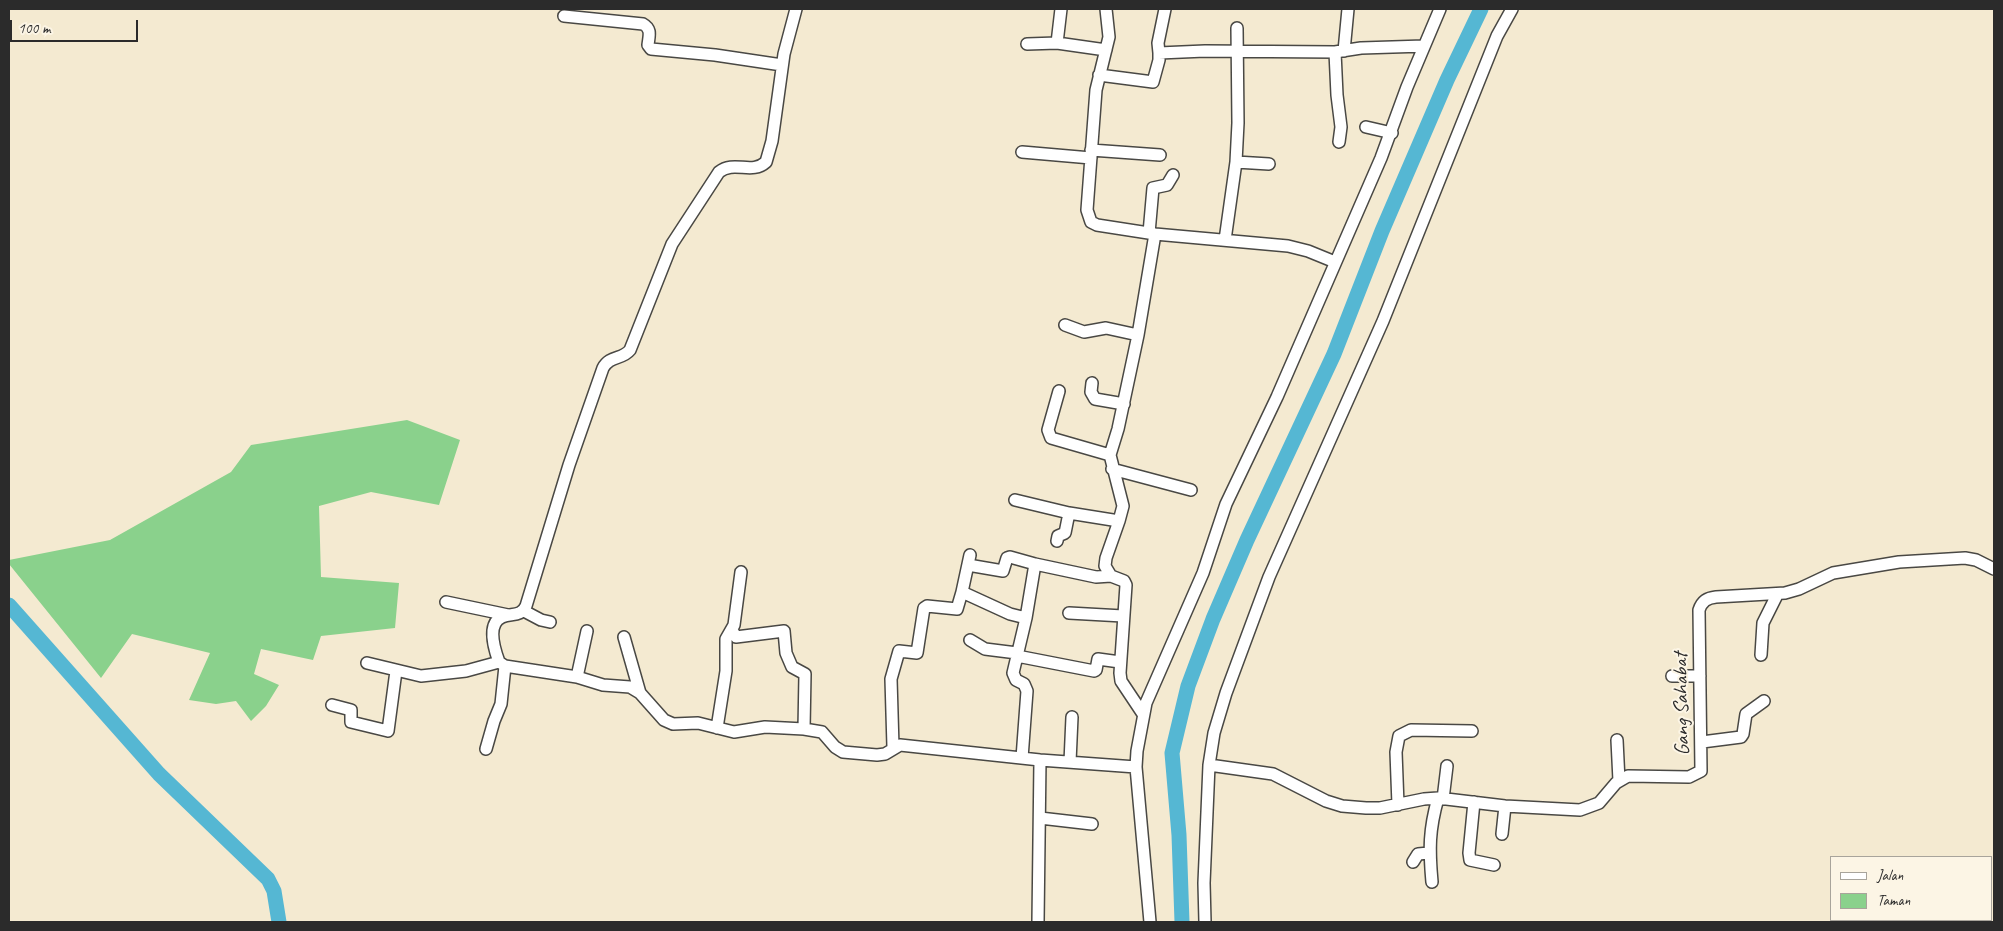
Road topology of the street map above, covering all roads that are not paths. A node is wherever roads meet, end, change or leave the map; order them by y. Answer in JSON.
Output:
{"nodes":[{"id":1,"x":796,"y":9,"type":"edge"},
{"id":2,"x":1061,"y":9,"type":"edge"},
{"id":3,"x":1106,"y":9,"type":"edge"},
{"id":4,"x":1165,"y":9,"type":"edge"},
{"id":5,"x":1348,"y":9,"type":"edge"},
{"id":6,"x":1440,"y":9,"type":"edge"},
{"id":7,"x":1512,"y":9,"type":"edge"},
{"id":8,"x":564,"y":16,"type":"dead end"},
{"id":9,"x":1237,"y":28,"type":"dead end"},
{"id":10,"x":1057,"y":43,"type":"junction"},
{"id":11,"x":1027,"y":44,"type":"dead end"},
{"id":12,"x":1424,"y":46,"type":"junction"},
{"id":13,"x":1106,"y":50,"type":"junction"},
{"id":14,"x":1340,"y":52,"type":"junction"},
{"id":15,"x":1160,"y":53,"type":"junction"},
{"id":16,"x":1238,"y":53,"type":"junction"},
{"id":17,"x":782,"y":65,"type":"junction"},
{"id":18,"x":1100,"y":75,"type":"junction"},
{"id":19,"x":1366,"y":127,"type":"dead end"},
{"id":20,"x":1392,"y":133,"type":"junction"},
{"id":21,"x":1339,"y":142,"type":"dead end"},
{"id":22,"x":1022,"y":152,"type":"dead end"},
{"id":23,"x":1091,"y":154,"type":"junction"},
{"id":24,"x":1160,"y":155,"type":"dead end"},
{"id":25,"x":1236,"y":162,"type":"junction"},
{"id":26,"x":1269,"y":164,"type":"dead end"},
{"id":27,"x":1173,"y":175,"type":"dead end"},
{"id":28,"x":1152,"y":234,"type":"junction"},
{"id":29,"x":1225,"y":240,"type":"junction"},
{"id":30,"x":1335,"y":262,"type":"junction"},
{"id":31,"x":1065,"y":325,"type":"dead end"},
{"id":32,"x":1138,"y":335,"type":"junction"},
{"id":33,"x":1092,"y":383,"type":"dead end"},
{"id":34,"x":1059,"y":391,"type":"dead end"},
{"id":35,"x":1124,"y":404,"type":"junction"},
{"id":36,"x":1110,"y":455,"type":"junction"},
{"id":37,"x":1112,"y":469,"type":"junction"},
{"id":38,"x":1191,"y":490,"type":"dead end"},
{"id":39,"x":1015,"y":500,"type":"dead end"},
{"id":40,"x":1070,"y":513,"type":"junction"},
{"id":41,"x":1119,"y":521,"type":"junction"},
{"id":42,"x":1056,"y":541,"type":"dead end"},
{"id":43,"x":1035,"y":564,"type":"junction"},
{"id":44,"x":1994,"y":570,"type":"edge"},
{"id":45,"x":741,"y":572,"type":"dead end"},
{"id":46,"x":1111,"y":576,"type":"junction"},
{"id":47,"x":962,"y":592,"type":"junction"},
{"id":48,"x":1777,"y":595,"type":"junction"},
{"id":49,"x":446,"y":602,"type":"dead end"},
{"id":50,"x":524,"y":611,"type":"junction"},
{"id":51,"x":1068,"y":614,"type":"dead end"},
{"id":52,"x":509,"y":615,"type":"junction"},
{"id":53,"x":1123,"y":616,"type":"junction"},
{"id":54,"x":1026,"y":618,"type":"junction"},
{"id":55,"x":550,"y":622,"type":"dead end"},
{"id":56,"x":732,"y":630,"type":"junction"},
{"id":57,"x":587,"y":631,"type":"dead end"},
{"id":58,"x":624,"y":637,"type":"dead end"},
{"id":59,"x":970,"y":640,"type":"dead end"},
{"id":60,"x":1017,"y":655,"type":"junction"},
{"id":61,"x":1761,"y":655,"type":"dead end"},
{"id":62,"x":1120,"y":662,"type":"junction"},
{"id":63,"x":367,"y":663,"type":"dead end"},
{"id":64,"x":502,"y":664,"type":"junction"},
{"id":65,"x":396,"y":671,"type":"junction"},
{"id":66,"x":1672,"y":676,"type":"dead end"},
{"id":67,"x":1700,"y":676,"type":"junction"},
{"id":68,"x":577,"y":677,"type":"junction"},
{"id":69,"x":640,"y":693,"type":"junction"},
{"id":70,"x":1764,"y":701,"type":"dead end"},
{"id":71,"x":332,"y":704,"type":"dead end"},
{"id":72,"x":1143,"y":714,"type":"junction"},
{"id":73,"x":1072,"y":717,"type":"dead end"},
{"id":74,"x":717,"y":728,"type":"junction"},
{"id":75,"x":804,"y":729,"type":"junction"},
{"id":76,"x":1472,"y":731,"type":"dead end"},
{"id":77,"x":1617,"y":740,"type":"dead end"},
{"id":78,"x":1702,"y":742,"type":"junction"},
{"id":79,"x":893,"y":747,"type":"junction"},
{"id":80,"x":486,"y":749,"type":"dead end"},
{"id":81,"x":1022,"y":758,"type":"junction"},
{"id":82,"x":1040,"y":760,"type":"junction"},
{"id":83,"x":1070,"y":762,"type":"junction"},
{"id":84,"x":1209,"y":764,"type":"junction"},
{"id":85,"x":1446,"y":766,"type":"dead end"},
{"id":86,"x":1136,"y":767,"type":"junction"},
{"id":87,"x":1619,"y":780,"type":"junction"},
{"id":88,"x":1441,"y":799,"type":"junction"},
{"id":89,"x":1474,"y":802,"type":"junction"},
{"id":90,"x":1398,"y":805,"type":"junction"},
{"id":91,"x":1505,"y":806,"type":"junction"},
{"id":92,"x":1040,"y":818,"type":"junction"},
{"id":93,"x":1092,"y":824,"type":"dead end"},
{"id":94,"x":1502,"y":834,"type":"dead end"},
{"id":95,"x":1429,"y":853,"type":"junction"},
{"id":96,"x":1413,"y":862,"type":"dead end"},
{"id":97,"x":1494,"y":865,"type":"dead end"},
{"id":98,"x":1432,"y":882,"type":"dead end"},
{"id":99,"x":1038,"y":922,"type":"edge"},
{"id":100,"x":1150,"y":922,"type":"edge"},
{"id":101,"x":1205,"y":922,"type":"edge"}],
"edges":[{"from":1,"to":17,"type":"street"},
{"from":2,"to":10,"type":"street"},
{"from":3,"to":13,"type":"street"},
{"from":4,"to":15,"type":"street"},
{"from":5,"to":14,"type":"street"},
{"from":6,"to":12,"type":"street"},
{"from":7,"to":84,"type":"street"},
{"from":8,"to":17,"type":"street"},
{"from":9,"to":16,"type":"street"},
{"from":10,"to":11,"type":"street"},
{"from":10,"to":13,"type":"street"},
{"from":12,"to":14,"type":"street"},
{"from":12,"to":20,"type":"street"},
{"from":13,"to":18,"type":"street"},
{"from":14,"to":16,"type":"street"},
{"from":14,"to":21,"type":"street"},
{"from":15,"to":16,"type":"street"},
{"from":15,"to":18,"type":"street"},
{"from":16,"to":25,"type":"street"},
{"from":17,"to":50,"type":"street"},
{"from":18,"to":23,"type":"street"},
{"from":19,"to":20,"type":"street"},
{"from":20,"to":30,"type":"street"},
{"from":22,"to":23,"type":"street"},
{"from":23,"to":24,"type":"street"},
{"from":23,"to":28,"type":"street"},
{"from":25,"to":26,"type":"street"},
{"from":25,"to":29,"type":"street"},
{"from":27,"to":28,"type":"street"},
{"from":28,"to":29,"type":"street"},
{"from":28,"to":32,"type":"street"},
{"from":29,"to":30,"type":"street"},
{"from":30,"to":72,"type":"street"},
{"from":31,"to":32,"type":"street"},
{"from":32,"to":35,"type":"street"},
{"from":33,"to":35,"type":"street"},
{"from":34,"to":36,"type":"street"},
{"from":35,"to":36,"type":"street"},
{"from":36,"to":37,"type":"street"},
{"from":37,"to":38,"type":"street"},
{"from":37,"to":41,"type":"street"},
{"from":39,"to":40,"type":"street"},
{"from":40,"to":41,"type":"street"},
{"from":40,"to":42,"type":"street"},
{"from":41,"to":46,"type":"street"},
{"from":43,"to":46,"type":"street"},
{"from":43,"to":47,"type":"street"},
{"from":43,"to":54,"type":"street"},
{"from":44,"to":48,"type":"street","name":"Gang Sahabat"},
{"from":45,"to":56,"type":"street"},
{"from":46,"to":53,"type":"street"},
{"from":47,"to":54,"type":"street"},
{"from":47,"to":79,"type":"street"},
{"from":48,"to":61,"type":"street"},
{"from":48,"to":67,"type":"street","name":"Gang Sahabat"},
{"from":49,"to":52,"type":"street"},
{"from":50,"to":52,"type":"street"},
{"from":50,"to":55,"type":"street"},
{"from":51,"to":53,"type":"street"},
{"from":52,"to":64,"type":"street"},
{"from":53,"to":62,"type":"street"},
{"from":54,"to":60,"type":"street"},
{"from":56,"to":74,"type":"street"},
{"from":56,"to":75,"type":"street"},
{"from":57,"to":68,"type":"street"},
{"from":58,"to":69,"type":"street"},
{"from":59,"to":60,"type":"street"},
{"from":60,"to":62,"type":"street"},
{"from":60,"to":81,"type":"street"},
{"from":62,"to":72,"type":"street"},
{"from":63,"to":65,"type":"street"},
{"from":64,"to":65,"type":"street"},
{"from":64,"to":68,"type":"street"},
{"from":64,"to":80,"type":"street"},
{"from":65,"to":71,"type":"street"},
{"from":66,"to":67,"type":"street"},
{"from":67,"to":78,"type":"street","name":"Gang Sahabat"},
{"from":68,"to":69,"type":"street"},
{"from":69,"to":74,"type":"street"},
{"from":70,"to":78,"type":"street"},
{"from":72,"to":86,"type":"street"},
{"from":73,"to":83,"type":"street"},
{"from":74,"to":75,"type":"street"},
{"from":75,"to":79,"type":"street"},
{"from":76,"to":90,"type":"street"},
{"from":77,"to":87,"type":"street"},
{"from":78,"to":87,"type":"street","name":"Gang Sahabat"},
{"from":79,"to":81,"type":"street"},
{"from":81,"to":82,"type":"street"},
{"from":82,"to":83,"type":"street"},
{"from":82,"to":92,"type":"street"},
{"from":83,"to":86,"type":"street"},
{"from":84,"to":90,"type":"street"},
{"from":84,"to":101,"type":"street"},
{"from":85,"to":88,"type":"street"},
{"from":86,"to":100,"type":"street"},
{"from":87,"to":91,"type":"street"},
{"from":88,"to":89,"type":"street"},
{"from":88,"to":90,"type":"street"},
{"from":88,"to":95,"type":"street"},
{"from":89,"to":91,"type":"street"},
{"from":89,"to":97,"type":"street"},
{"from":91,"to":94,"type":"street"},
{"from":92,"to":93,"type":"street"},
{"from":92,"to":99,"type":"street"},
{"from":95,"to":96,"type":"street"},
{"from":95,"to":98,"type":"street"}]}
